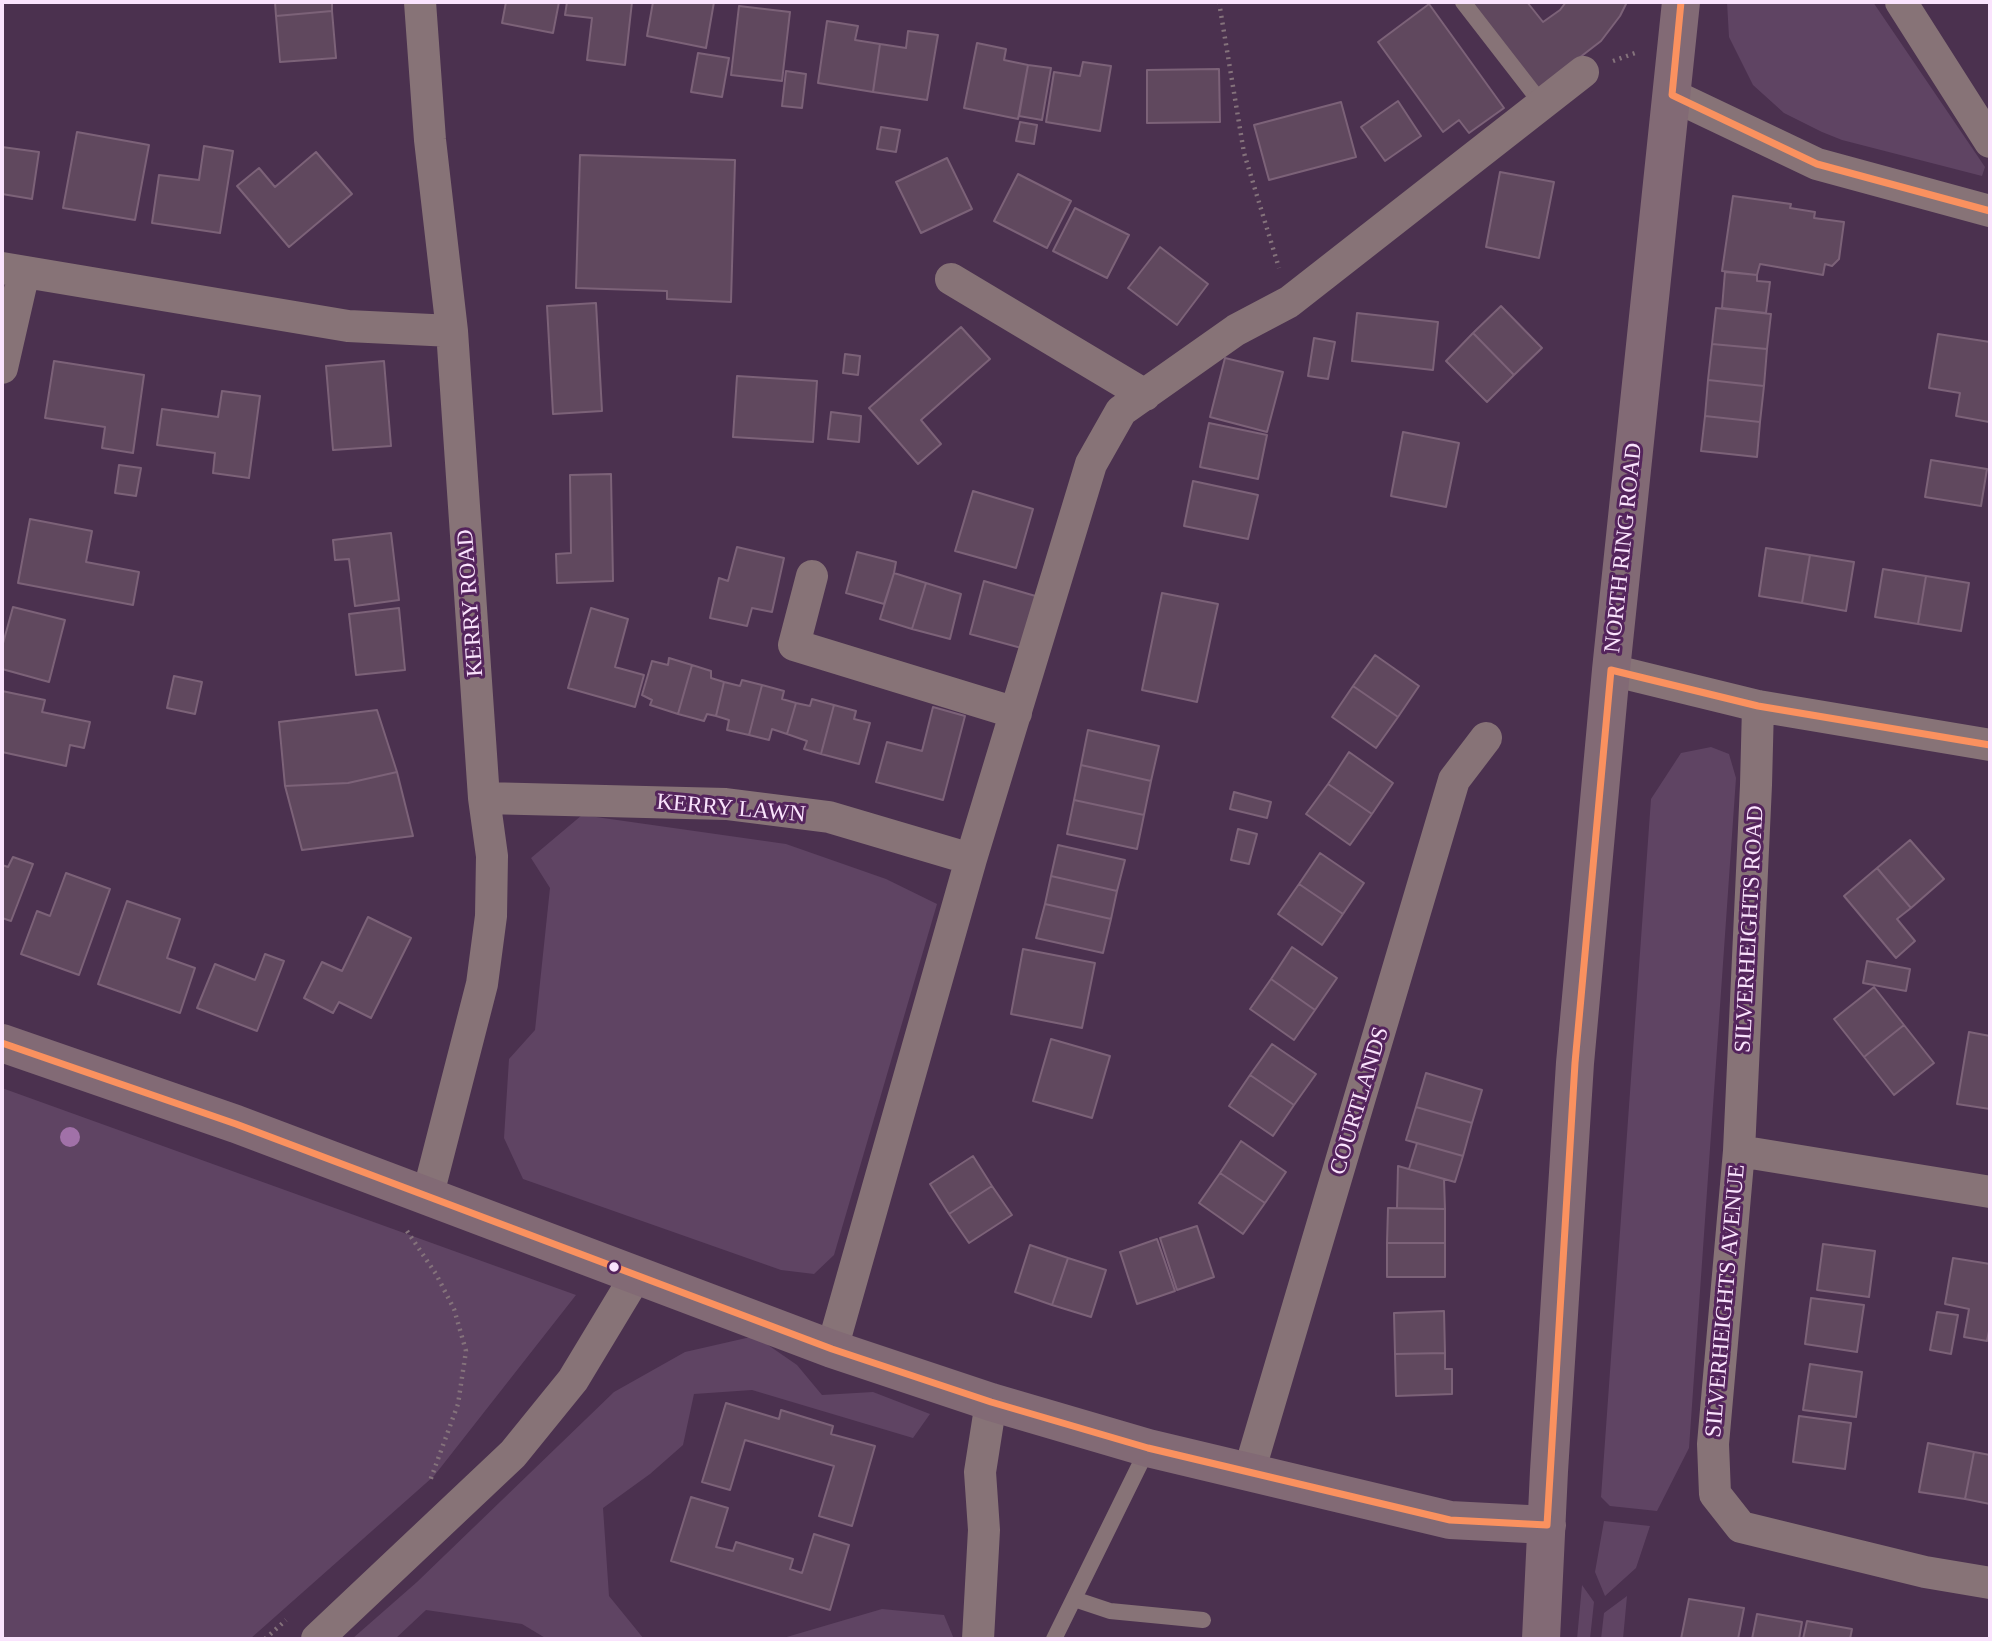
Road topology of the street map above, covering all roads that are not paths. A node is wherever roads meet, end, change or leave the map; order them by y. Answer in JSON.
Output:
{"nodes":[{"id":1,"x":420,"y":2,"type":"edge"},
{"id":2,"x":1463,"y":2,"type":"edge"},
{"id":3,"x":1681,"y":2,"type":"edge"},
{"id":4,"x":1902,"y":2,"type":"edge"},
{"id":5,"x":1583,"y":72,"type":"road end"},
{"id":6,"x":1672,"y":95,"type":"junction"},
{"id":7,"x":1542,"y":104,"type":"junction"},
{"id":8,"x":1990,"y":142,"type":"edge"},
{"id":9,"x":1990,"y":211,"type":"edge"},
{"id":10,"x":13,"y":270,"type":"edge"},
{"id":11,"x":951,"y":279,"type":"dead end"},
{"id":12,"x":452,"y":331,"type":"junction"},
{"id":13,"x":2,"y":368,"type":"edge"},
{"id":14,"x":1144,"y":395,"type":"junction"},
{"id":15,"x":812,"y":576,"type":"dead end"},
{"id":16,"x":1611,"y":670,"type":"junction"},
{"id":17,"x":1758,"y":706,"type":"junction"},
{"id":18,"x":1016,"y":713,"type":"junction"},
{"id":19,"x":1486,"y":738,"type":"dead end"},
{"id":20,"x":1990,"y":745,"type":"edge"},
{"id":21,"x":484,"y":798,"type":"junction"},
{"id":22,"x":971,"y":859,"type":"junction"},
{"id":23,"x":2,"y":1043,"type":"edge"},
{"id":24,"x":1740,"y":1151,"type":"junction"},
{"id":25,"x":1990,"y":1192,"type":"edge"},
{"id":26,"x":427,"y":1198,"type":"junction"},
{"id":27,"x":637,"y":1275,"type":"junction"},
{"id":28,"x":832,"y":1349,"type":"junction"},
{"id":29,"x":991,"y":1402,"type":"junction"},
{"id":30,"x":1148,"y":1448,"type":"junction"},
{"id":31,"x":1249,"y":1472,"type":"junction"},
{"id":32,"x":1547,"y":1525,"type":"junction"},
{"id":33,"x":1990,"y":1583,"type":"edge"},
{"id":34,"x":1074,"y":1599,"type":"junction"},
{"id":35,"x":1203,"y":1620,"type":"dead end"},
{"id":36,"x":317,"y":1639,"type":"edge"},
{"id":37,"x":978,"y":1639,"type":"edge"},
{"id":38,"x":1054,"y":1639,"type":"edge"},
{"id":39,"x":1541,"y":1639,"type":"edge"}],
"edges":[{"from":1,"to":12,"type":"street","name":"KERRY ROAD"},
{"from":2,"to":7,"type":"lane"},
{"from":3,"to":6,"type":"main road","name":"NORTH RING ROAD"},
{"from":4,"to":8,"type":"street"},
{"from":5,"to":7,"type":"street"},
{"from":6,"to":9,"type":"street"},
{"from":6,"to":16,"type":"main road","name":"NORTH RING ROAD"},
{"from":7,"to":14,"type":"street"},
{"from":10,"to":12,"type":"street"},
{"from":10,"to":13,"type":"street"},
{"from":11,"to":14,"type":"street"},
{"from":12,"to":21,"type":"street","name":"KERRY ROAD"},
{"from":14,"to":18,"type":"street"},
{"from":15,"to":18,"type":"street"},
{"from":16,"to":17,"type":"street"},
{"from":16,"to":32,"type":"main road","name":"NORTH RING ROAD"},
{"from":17,"to":20,"type":"street"},
{"from":17,"to":24,"type":"street","name":"SILVERHEIGHTS ROAD"},
{"from":18,"to":22,"type":"street"},
{"from":19,"to":31,"type":"street","name":"COURTLANDS"},
{"from":21,"to":22,"type":"street","name":"KERRY LAWN"},
{"from":21,"to":26,"type":"street","name":"KERRY ROAD"},
{"from":22,"to":28,"type":"street"},
{"from":23,"to":26,"type":"main road"},
{"from":24,"to":25,"type":"street","name":"SILVERHEIGHTS AVENUE"},
{"from":24,"to":33,"type":"street","name":"SILVERHEIGHTS AVENUE"},
{"from":26,"to":27,"type":"main road"},
{"from":27,"to":28,"type":"main road"},
{"from":27,"to":36,"type":"street"},
{"from":28,"to":29,"type":"main road"},
{"from":29,"to":30,"type":"main road"},
{"from":29,"to":37,"type":"street"},
{"from":30,"to":31,"type":"main road"},
{"from":30,"to":34,"type":"lane"},
{"from":31,"to":32,"type":"main road"},
{"from":32,"to":39,"type":"main road","name":"NORTH RING ROAD"},
{"from":34,"to":35,"type":"lane"},
{"from":34,"to":38,"type":"lane"}]}
